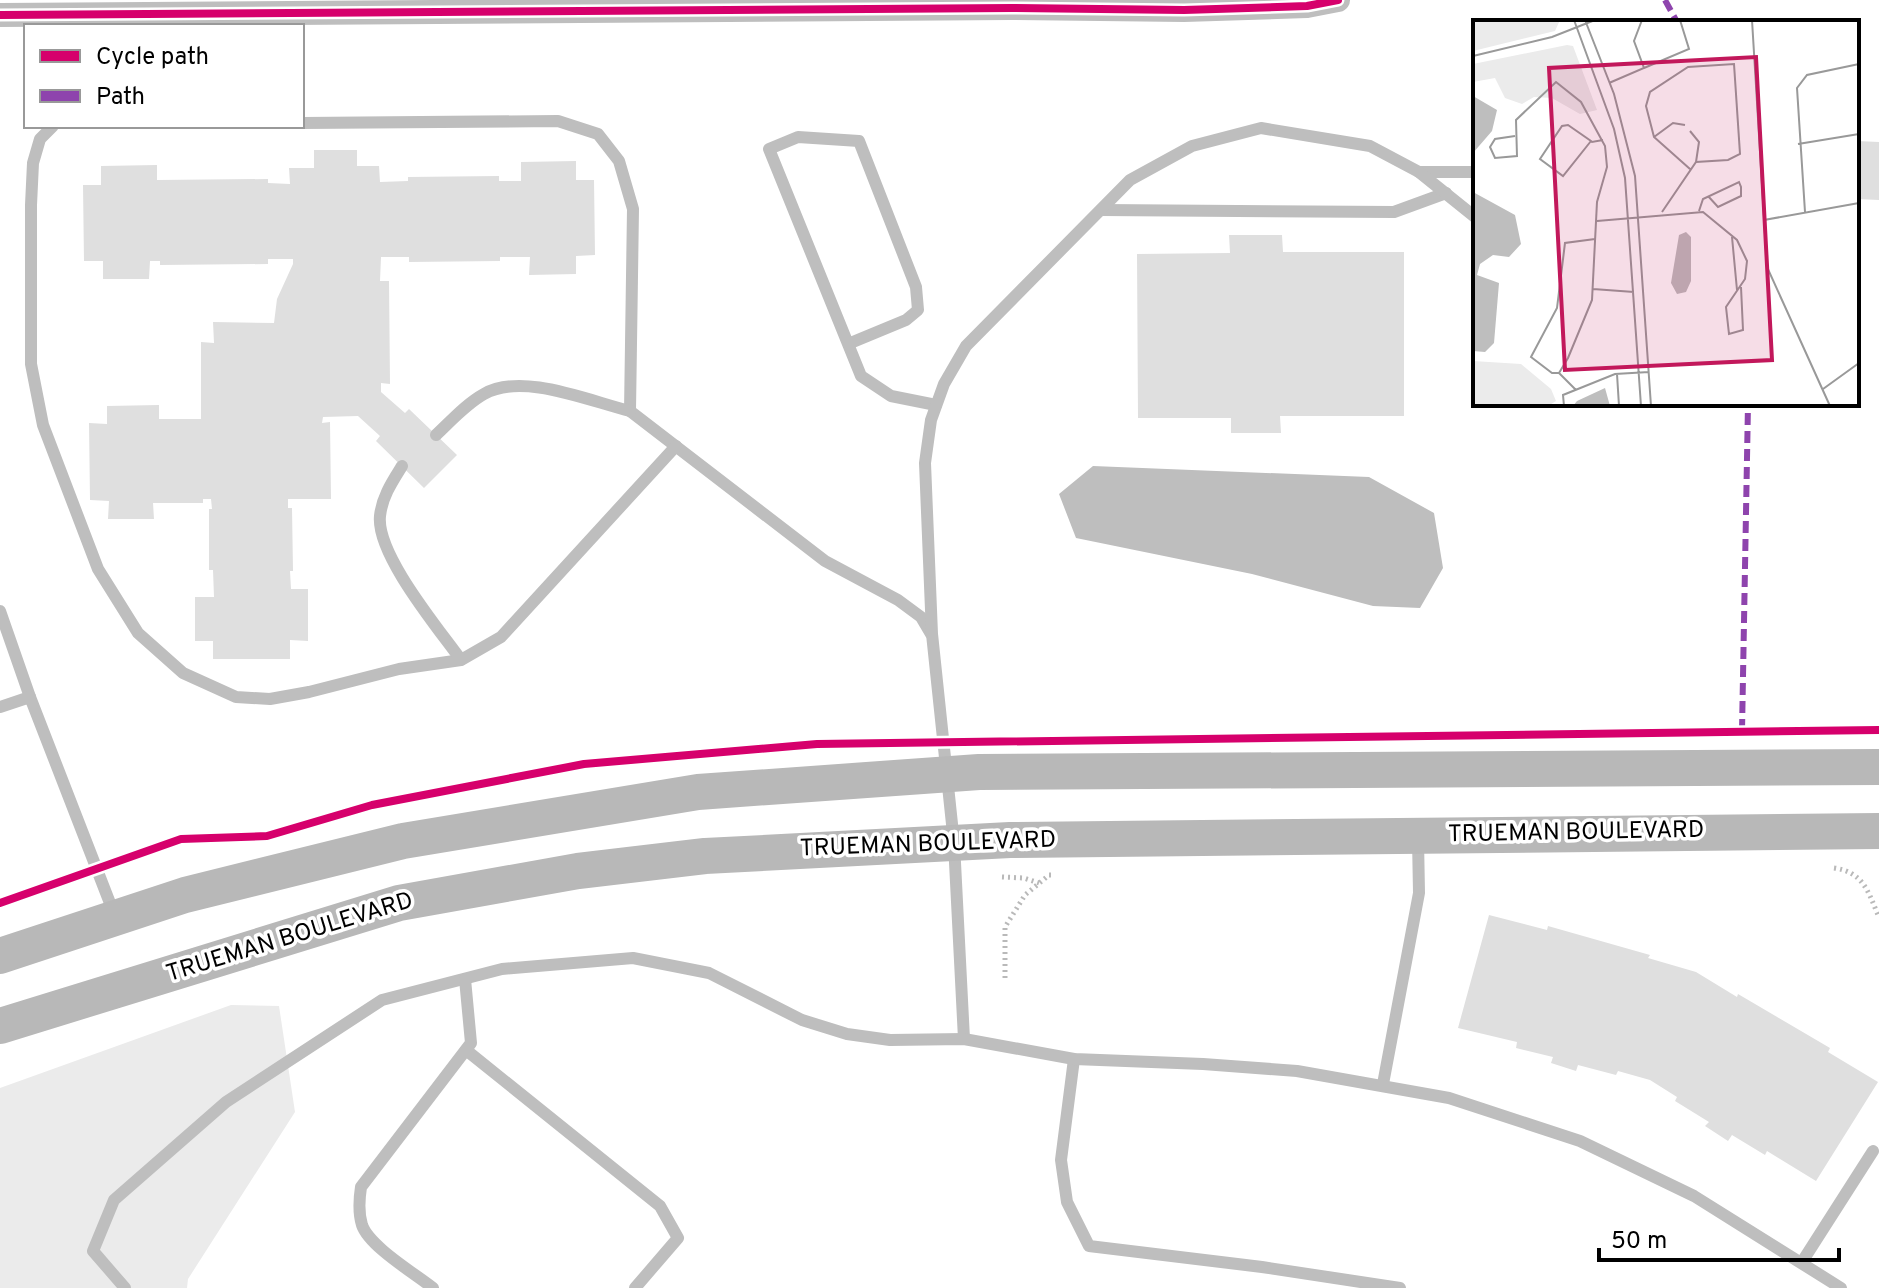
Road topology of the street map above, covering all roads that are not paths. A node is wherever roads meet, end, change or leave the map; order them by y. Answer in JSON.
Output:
{"nodes":[{"id":1,"x":1338,"y":0,"type":"edge"},
{"id":2,"x":1011,"y":4,"type":"edge"},
{"id":3,"x":0,"y":15,"type":"edge"},
{"id":4,"x":304,"y":123,"type":"edge"},
{"id":5,"x":51,"y":128,"type":"edge"},
{"id":6,"x":1419,"y":172,"type":"junction"},
{"id":7,"x":1473,"y":172,"type":"edge"},
{"id":8,"x":1446,"y":193,"type":"junction"},
{"id":9,"x":1101,"y":210,"type":"junction"},
{"id":10,"x":1473,"y":215,"type":"edge"},
{"id":11,"x":848,"y":344,"type":"junction"},
{"id":12,"x":936,"y":405,"type":"junction"},
{"id":13,"x":630,"y":411,"type":"junction"},
{"id":14,"x":436,"y":435,"type":"dead end"},
{"id":15,"x":676,"y":446,"type":"junction"},
{"id":16,"x":402,"y":466,"type":"dead end"},
{"id":17,"x":0,"y":611,"type":"edge"},
{"id":18,"x":932,"y":634,"type":"junction"},
{"id":19,"x":461,"y":660,"type":"junction"},
{"id":20,"x":30,"y":697,"type":"junction"},
{"id":21,"x":0,"y":707,"type":"edge"},
{"id":22,"x":1879,"y":767,"type":"edge"},
{"id":23,"x":947,"y":774,"type":"junction"},
{"id":24,"x":1879,"y":831,"type":"edge"},
{"id":25,"x":1418,"y":835,"type":"junction"},
{"id":26,"x":954,"y":843,"type":"junction"},
{"id":27,"x":116,"y":919,"type":"junction"},
{"id":28,"x":0,"y":956,"type":"edge"},
{"id":29,"x":465,"y":979,"type":"junction"},
{"id":30,"x":0,"y":1026,"type":"edge"},
{"id":31,"x":964,"y":1039,"type":"junction"},
{"id":32,"x":466,"y":1050,"type":"junction"},
{"id":33,"x":1074,"y":1059,"type":"junction"},
{"id":34,"x":1383,"y":1084,"type":"junction"},
{"id":35,"x":1873,"y":1151,"type":"dead end"},
{"id":36,"x":1802,"y":1262,"type":"junction"},
{"id":37,"x":125,"y":1288,"type":"edge"},
{"id":38,"x":433,"y":1288,"type":"edge"},
{"id":39,"x":635,"y":1288,"type":"edge"},
{"id":40,"x":1400,"y":1288,"type":"edge"},
{"id":41,"x":1841,"y":1288,"type":"edge"}],
"edges":[{"from":1,"to":2,"type":"street"},
{"from":2,"to":3,"type":"street"},
{"from":4,"to":13,"type":"lane"},
{"from":5,"to":19,"type":"lane"},
{"from":6,"to":7,"type":"lane"},
{"from":6,"to":8,"type":"lane"},
{"from":6,"to":9,"type":"lane"},
{"from":8,"to":9,"type":"lane"},
{"from":8,"to":10,"type":"lane"},
{"from":9,"to":12,"type":"lane"},
{"from":11,"to":11,"type":"lane"},
{"from":11,"to":12,"type":"lane"},
{"from":12,"to":18,"type":"lane"},
{"from":13,"to":14,"type":"lane"},
{"from":13,"to":15,"type":"lane"},
{"from":15,"to":18,"type":"lane"},
{"from":15,"to":19,"type":"lane"},
{"from":16,"to":19,"type":"lane"},
{"from":17,"to":20,"type":"lane"},
{"from":18,"to":23,"type":"lane"},
{"from":20,"to":21,"type":"lane"},
{"from":20,"to":27,"type":"lane"},
{"from":22,"to":23,"type":"main road"},
{"from":23,"to":26,"type":"lane"},
{"from":23,"to":27,"type":"main road"},
{"from":24,"to":25,"type":"main road","name":"TRUEMAN BOULEVARD"},
{"from":25,"to":26,"type":"main road","name":"TRUEMAN BOULEVARD"},
{"from":25,"to":34,"type":"lane"},
{"from":26,"to":30,"type":"main road","name":"TRUEMAN BOULEVARD"},
{"from":26,"to":31,"type":"lane"},
{"from":27,"to":28,"type":"main road"},
{"from":29,"to":31,"type":"lane"},
{"from":29,"to":32,"type":"lane"},
{"from":29,"to":37,"type":"lane"},
{"from":31,"to":33,"type":"lane"},
{"from":32,"to":38,"type":"lane"},
{"from":32,"to":39,"type":"lane"},
{"from":33,"to":34,"type":"lane"},
{"from":33,"to":40,"type":"lane"},
{"from":34,"to":36,"type":"lane"},
{"from":35,"to":36,"type":"lane"},
{"from":36,"to":41,"type":"lane"}]}
